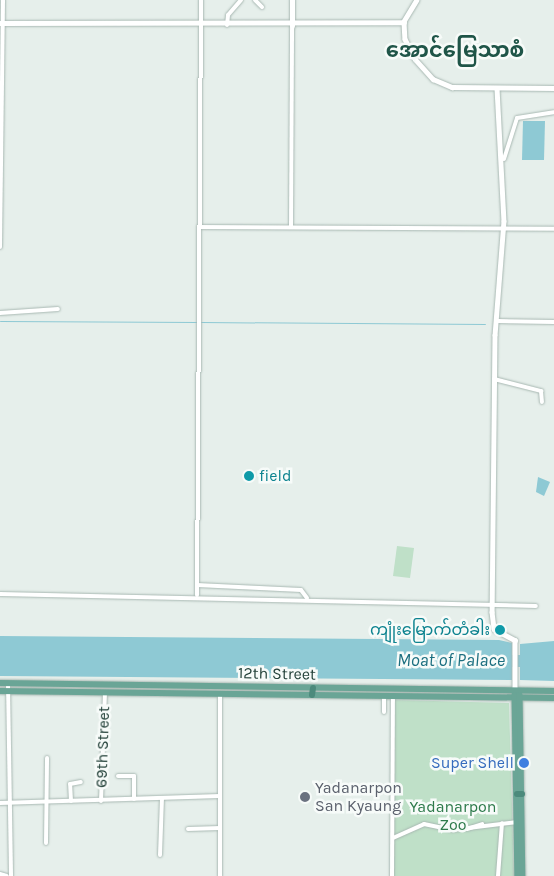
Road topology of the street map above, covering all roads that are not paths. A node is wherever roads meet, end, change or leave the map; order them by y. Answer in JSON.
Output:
{"nodes":[{"id":1,"x":3,"y":0,"type":"edge"},
{"id":2,"x":201,"y":0,"type":"edge"},
{"id":3,"x":241,"y":0,"type":"edge"},
{"id":4,"x":255,"y":0,"type":"edge"},
{"id":5,"x":292,"y":0,"type":"edge"},
{"id":6,"x":417,"y":0,"type":"edge"},
{"id":7,"x":262,"y":7,"type":"dead end"},
{"id":8,"x":404,"y":22,"type":"junction"},
{"id":9,"x":1,"y":23,"type":"edge"},
{"id":10,"x":201,"y":25,"type":"junction"},
{"id":11,"x":227,"y":25,"type":"junction"},
{"id":12,"x":396,"y":25,"type":"junction"},
{"id":13,"x":292,"y":26,"type":"junction"},
{"id":14,"x":404,"y":32,"type":"junction"},
{"id":15,"x":496,"y":88,"type":"junction"},
{"id":16,"x":554,"y":88,"type":"edge"},
{"id":17,"x":554,"y":112,"type":"edge"},
{"id":18,"x":504,"y":159,"type":"junction"},
{"id":19,"x":0,"y":186,"type":"edge"},
{"id":20,"x":0,"y":214,"type":"edge"},
{"id":21,"x":200,"y":227,"type":"junction"},
{"id":22,"x":291,"y":227,"type":"junction"},
{"id":23,"x":554,"y":229,"type":"edge"},
{"id":24,"x":501,"y":230,"type":"junction"},
{"id":25,"x":0,"y":240,"type":"edge"},
{"id":26,"x":0,"y":247,"type":"edge"},
{"id":27,"x":58,"y":309,"type":"dead end"},
{"id":28,"x":0,"y":312,"type":"edge"},
{"id":29,"x":498,"y":321,"type":"junction"},
{"id":30,"x":554,"y":322,"type":"edge"},
{"id":31,"x":494,"y":379,"type":"junction"},
{"id":32,"x":542,"y":402,"type":"dead end"},
{"id":33,"x":197,"y":584,"type":"junction"},
{"id":34,"x":265,"y":588,"type":"junction"},
{"id":35,"x":0,"y":594,"type":"edge"},
{"id":36,"x":197,"y":595,"type":"junction"},
{"id":37,"x":265,"y":597,"type":"junction"},
{"id":38,"x":307,"y":598,"type":"junction"},
{"id":39,"x":492,"y":601,"type":"junction"},
{"id":40,"x":536,"y":606,"type":"dead end"},
{"id":41,"x":0,"y":683,"type":"edge"},
{"id":42,"x":8,"y":683,"type":"junction"},
{"id":43,"x":517,"y":687,"type":"junction"},
{"id":44,"x":220,"y":690,"type":"junction"},
{"id":45,"x":554,"y":690,"type":"edge"},
{"id":46,"x":0,"y":691,"type":"edge"},
{"id":47,"x":8,"y":691,"type":"junction"},
{"id":48,"x":312,"y":691,"type":"junction"},
{"id":49,"x":105,"y":692,"type":"junction"},
{"id":50,"x":384,"y":696,"type":"junction"},
{"id":51,"x":393,"y":696,"type":"junction"},
{"id":52,"x":518,"y":698,"type":"junction"},
{"id":53,"x":554,"y":698,"type":"edge"},
{"id":54,"x":384,"y":712,"type":"dead end"},
{"id":55,"x":47,"y":758,"type":"dead end"},
{"id":56,"x":118,"y":776,"type":"dead end"},
{"id":57,"x":82,"y":782,"type":"dead end"},
{"id":58,"x":220,"y":796,"type":"junction"},
{"id":59,"x":134,"y":798,"type":"junction"},
{"id":60,"x":162,"y":798,"type":"junction"},
{"id":61,"x":71,"y":801,"type":"junction"},
{"id":62,"x":101,"y":801,"type":"junction"},
{"id":63,"x":46,"y":802,"type":"junction"},
{"id":64,"x":0,"y":803,"type":"edge"},
{"id":65,"x":9,"y":803,"type":"junction"},
{"id":66,"x":520,"y":822,"type":"junction"},
{"id":67,"x":502,"y":823,"type":"junction"},
{"id":68,"x":220,"y":828,"type":"junction"},
{"id":69,"x":188,"y":829,"type":"dead end"},
{"id":70,"x":393,"y":838,"type":"junction"},
{"id":71,"x":46,"y":843,"type":"dead end"},
{"id":72,"x":160,"y":855,"type":"dead end"},
{"id":73,"x":0,"y":874,"type":"edge"},
{"id":74,"x":9,"y":876,"type":"edge"},
{"id":75,"x":220,"y":876,"type":"edge"},
{"id":76,"x":392,"y":876,"type":"edge"},
{"id":77,"x":498,"y":876,"type":"edge"},
{"id":78,"x":518,"y":876,"type":"edge"},
{"id":79,"x":523,"y":876,"type":"edge"}],
"edges":[{"from":1,"to":9,"type":"street"},
{"from":2,"to":10,"type":"street"},
{"from":3,"to":11,"type":"street"},
{"from":4,"to":7,"type":"street"},
{"from":5,"to":13,"type":"street"},
{"from":6,"to":8,"type":"street"},
{"from":8,"to":12,"type":"street"},
{"from":8,"to":14,"type":"street"},
{"from":9,"to":10,"type":"street"},
{"from":9,"to":19,"type":"street"},
{"from":10,"to":11,"type":"street"},
{"from":10,"to":21,"type":"street"},
{"from":11,"to":13,"type":"street"},
{"from":12,"to":13,"type":"street"},
{"from":12,"to":14,"type":"street"},
{"from":13,"to":22,"type":"street"},
{"from":14,"to":15,"type":"street"},
{"from":15,"to":16,"type":"street"},
{"from":15,"to":18,"type":"street"},
{"from":17,"to":18,"type":"street"},
{"from":18,"to":24,"type":"street"},
{"from":19,"to":20,"type":"street"},
{"from":20,"to":25,"type":"street"},
{"from":21,"to":22,"type":"street"},
{"from":21,"to":33,"type":"street"},
{"from":22,"to":24,"type":"street"},
{"from":23,"to":24,"type":"street"},
{"from":24,"to":29,"type":"street"},
{"from":25,"to":26,"type":"street"},
{"from":27,"to":28,"type":"street"},
{"from":29,"to":30,"type":"street"},
{"from":29,"to":31,"type":"street"},
{"from":31,"to":32,"type":"street"},
{"from":31,"to":39,"type":"street"},
{"from":33,"to":34,"type":"street"},
{"from":33,"to":36,"type":"street"},
{"from":34,"to":37,"type":"street"},
{"from":34,"to":38,"type":"street"},
{"from":35,"to":36,"type":"street"},
{"from":36,"to":37,"type":"street"},
{"from":37,"to":38,"type":"street"},
{"from":38,"to":39,"type":"street"},
{"from":39,"to":40,"type":"street"},
{"from":39,"to":43,"type":"street"},
{"from":41,"to":42,"type":"main road","name":"12th Street"},
{"from":42,"to":44,"type":"main road","name":"12th Street"},
{"from":42,"to":47,"type":"street"},
{"from":43,"to":45,"type":"main road","name":"12th Street"},
{"from":43,"to":48,"type":"main road","name":"12th Street"},
{"from":43,"to":52,"type":"main road"},
{"from":44,"to":48,"type":"main road","name":"12th Street"},
{"from":44,"to":49,"type":"main road","name":"12th Street"},
{"from":44,"to":58,"type":"street"},
{"from":46,"to":47,"type":"main road","name":"12th Street"},
{"from":47,"to":49,"type":"main road","name":"12th Street"},
{"from":47,"to":65,"type":"street"},
{"from":48,"to":50,"type":"main road","name":"12th Street"},
{"from":49,"to":62,"type":"street","name":"69th Street"},
{"from":50,"to":51,"type":"main road","name":"12th Street"},
{"from":50,"to":54,"type":"street"},
{"from":51,"to":52,"type":"main road","name":"12th Street"},
{"from":51,"to":70,"type":"street"},
{"from":52,"to":53,"type":"main road","name":"12th Street"},
{"from":52,"to":66,"type":"main road"},
{"from":55,"to":63,"type":"street"},
{"from":56,"to":59,"type":"street"},
{"from":57,"to":61,"type":"street"},
{"from":58,"to":60,"type":"street"},
{"from":58,"to":68,"type":"street"},
{"from":59,"to":60,"type":"street"},
{"from":59,"to":62,"type":"street"},
{"from":60,"to":72,"type":"street"},
{"from":61,"to":62,"type":"street"},
{"from":61,"to":63,"type":"street"},
{"from":63,"to":65,"type":"street"},
{"from":63,"to":71,"type":"street"},
{"from":64,"to":65,"type":"street"},
{"from":65,"to":74,"type":"street"},
{"from":66,"to":67,"type":"street"},
{"from":66,"to":78,"type":"main road"},
{"from":66,"to":79,"type":"main road"},
{"from":67,"to":70,"type":"street"},
{"from":67,"to":77,"type":"street"},
{"from":68,"to":69,"type":"street"},
{"from":68,"to":75,"type":"street"},
{"from":70,"to":76,"type":"street"},
{"from":73,"to":74,"type":"street"}]}
